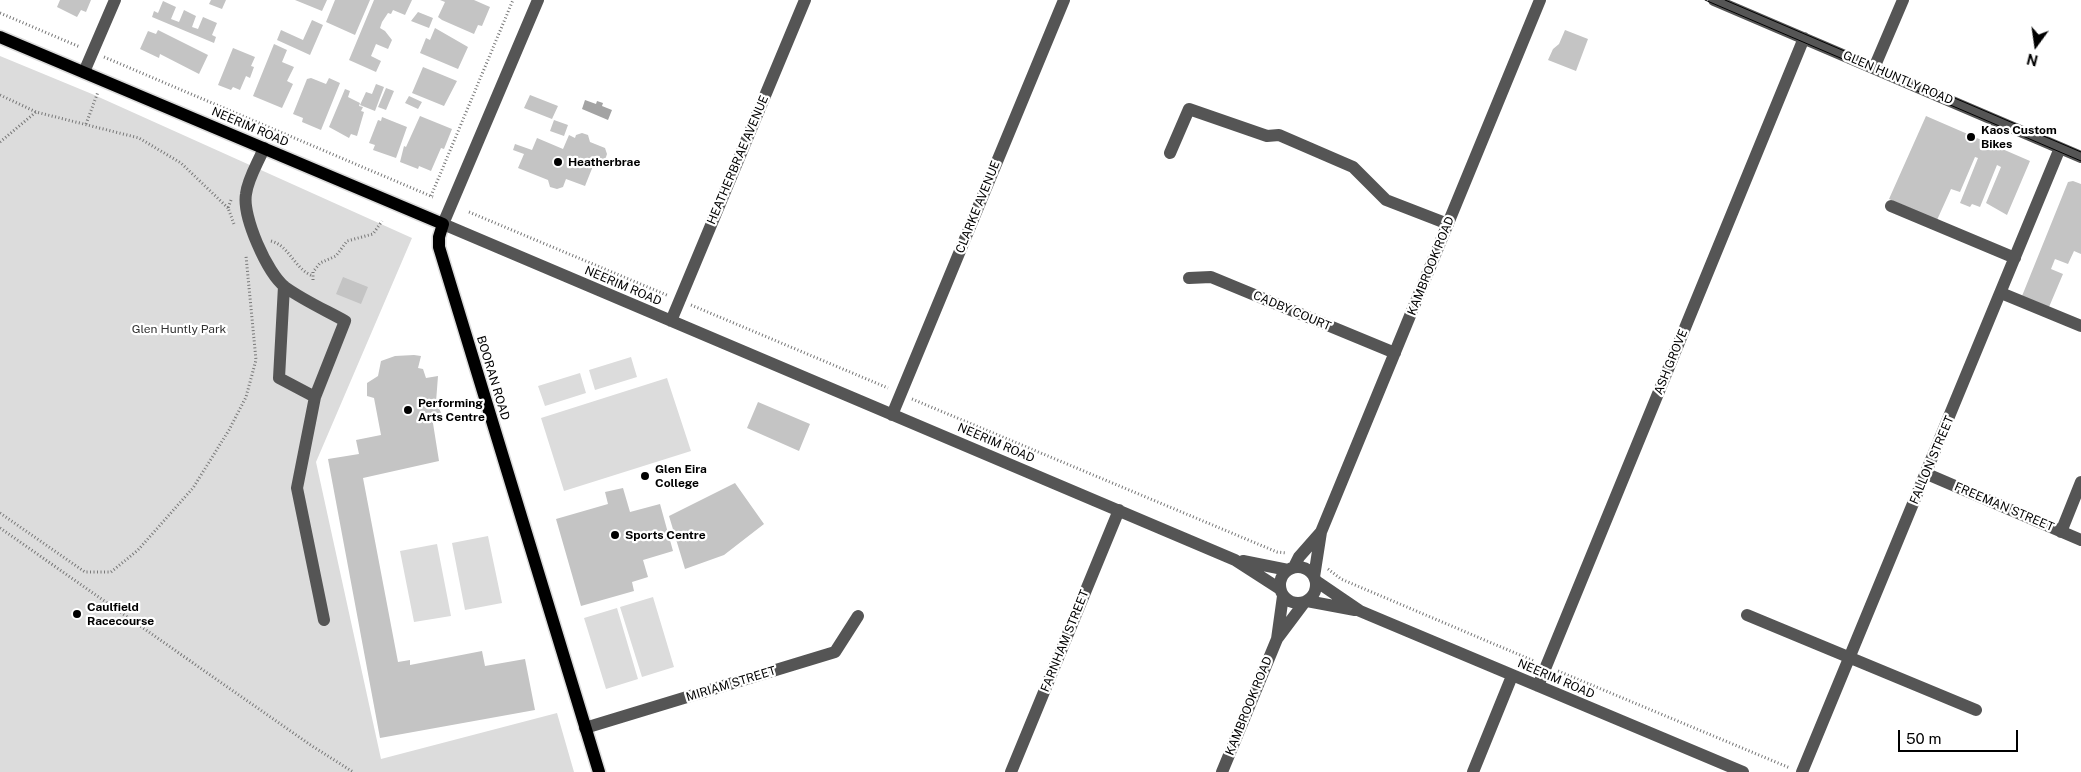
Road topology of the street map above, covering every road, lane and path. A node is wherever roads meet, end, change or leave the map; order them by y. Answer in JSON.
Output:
{"nodes":[{"id":1,"x":115,"y":0,"type":"edge"},
{"id":2,"x":513,"y":0,"type":"edge"},
{"id":3,"x":538,"y":0,"type":"edge"},
{"id":4,"x":805,"y":0,"type":"edge"},
{"id":5,"x":1064,"y":0,"type":"edge"},
{"id":6,"x":1540,"y":0,"type":"edge"},
{"id":7,"x":1714,"y":0,"type":"edge"},
{"id":8,"x":1903,"y":0,"type":"edge"},
{"id":9,"x":0,"y":13,"type":"edge"},
{"id":10,"x":0,"y":37,"type":"edge"},
{"id":11,"x":1804,"y":38,"type":"junction"},
{"id":12,"x":93,"y":52,"type":"junction"},
{"id":13,"x":1874,"y":68,"type":"junction"},
{"id":14,"x":84,"y":72,"type":"junction"},
{"id":15,"x":103,"y":80,"type":"junction"},
{"id":16,"x":0,"y":95,"type":"edge"},
{"id":17,"x":36,"y":112,"type":"junction"},
{"id":18,"x":86,"y":124,"type":"junction"},
{"id":19,"x":0,"y":142,"type":"edge"},
{"id":20,"x":264,"y":148,"type":"junction"},
{"id":21,"x":2060,"y":148,"type":"junction"},
{"id":22,"x":1170,"y":153,"type":"dead end"},
{"id":23,"x":2081,"y":157,"type":"edge"},
{"id":24,"x":235,"y":190,"type":"dead end"},
{"id":25,"x":1891,"y":206,"type":"dead end"},
{"id":26,"x":228,"y":208,"type":"junction"},
{"id":27,"x":469,"y":212,"type":"dead end"},
{"id":28,"x":382,"y":222,"type":"dead end"},
{"id":29,"x":443,"y":224,"type":"junction"},
{"id":30,"x":1448,"y":224,"type":"junction"},
{"id":31,"x":235,"y":226,"type":"dead end"},
{"id":32,"x":258,"y":243,"type":"junction"},
{"id":33,"x":2015,"y":258,"type":"junction"},
{"id":34,"x":1188,"y":278,"type":"dead end"},
{"id":35,"x":284,"y":286,"type":"junction"},
{"id":36,"x":2001,"y":293,"type":"junction"},
{"id":37,"x":670,"y":296,"type":"dead end"},
{"id":38,"x":688,"y":304,"type":"dead end"},
{"id":39,"x":671,"y":321,"type":"junction"},
{"id":40,"x":2081,"y":326,"type":"edge"},
{"id":41,"x":1394,"y":353,"type":"junction"},
{"id":42,"x":901,"y":394,"type":"junction"},
{"id":43,"x":315,"y":397,"type":"junction"},
{"id":44,"x":892,"y":415,"type":"junction"},
{"id":45,"x":1927,"y":474,"type":"junction"},
{"id":46,"x":2081,"y":482,"type":"edge"},
{"id":47,"x":1119,"y":510,"type":"junction"},
{"id":48,"x":0,"y":513,"type":"edge"},
{"id":49,"x":0,"y":528,"type":"edge"},
{"id":50,"x":1321,"y":532,"type":"junction"},
{"id":51,"x":2061,"y":532,"type":"junction"},
{"id":52,"x":2081,"y":540,"type":"edge"},
{"id":53,"x":1235,"y":560,"type":"junction"},
{"id":54,"x":1294,"y":565,"type":"junction"},
{"id":55,"x":1316,"y":574,"type":"junction"},
{"id":56,"x":1281,"y":593,"type":"junction"},
{"id":57,"x":1306,"y":602,"type":"junction"},
{"id":58,"x":1360,"y":611,"type":"junction"},
{"id":59,"x":1747,"y":614,"type":"dead end"},
{"id":60,"x":858,"y":616,"type":"dead end"},
{"id":61,"x":324,"y":620,"type":"dead end"},
{"id":62,"x":1277,"y":639,"type":"junction"},
{"id":63,"x":1849,"y":657,"type":"junction"},
{"id":64,"x":1546,"y":666,"type":"junction"},
{"id":65,"x":1512,"y":676,"type":"junction"},
{"id":66,"x":1538,"y":686,"type":"junction"},
{"id":67,"x":1976,"y":710,"type":"dead end"},
{"id":68,"x":585,"y":728,"type":"junction"},
{"id":69,"x":1797,"y":770,"type":"edge"},
{"id":70,"x":353,"y":772,"type":"edge"},
{"id":71,"x":599,"y":772,"type":"edge"},
{"id":72,"x":1012,"y":772,"type":"edge"},
{"id":73,"x":1222,"y":772,"type":"edge"},
{"id":74,"x":1473,"y":772,"type":"edge"},
{"id":75,"x":1743,"y":772,"type":"edge"}],
"edges":[{"from":1,"to":12,"type":"street"},
{"from":2,"to":12,"type":"path"},
{"from":3,"to":29,"type":"street","name":"BOORAN ROAD"},
{"from":4,"to":39,"type":"street","name":"HEATHERBRAE AVENUE"},
{"from":5,"to":42,"type":"street","name":"CLARKE AVENUE"},
{"from":6,"to":30,"type":"street","name":"KAMBROOK ROAD"},
{"from":7,"to":11,"type":"street","name":"GLEN HUNTLY ROAD"},
{"from":8,"to":13,"type":"street"},
{"from":9,"to":12,"type":"path"},
{"from":10,"to":14,"type":"main road","name":"NEERIM ROAD"},
{"from":11,"to":13,"type":"street","name":"GLEN HUNTLY ROAD"},
{"from":11,"to":64,"type":"street","name":"ASH GROVE"},
{"from":12,"to":14,"type":"street"},
{"from":13,"to":21,"type":"street","name":"GLEN HUNTLY ROAD"},
{"from":14,"to":15,"type":"main road","name":"NEERIM ROAD"},
{"from":15,"to":18,"type":"path"},
{"from":15,"to":20,"type":"main road","name":"NEERIM ROAD"},
{"from":16,"to":17,"type":"path"},
{"from":17,"to":18,"type":"path"},
{"from":17,"to":19,"type":"path"},
{"from":18,"to":26,"type":"path"},
{"from":20,"to":29,"type":"main road","name":"NEERIM ROAD"},
{"from":20,"to":32,"type":"street"},
{"from":21,"to":23,"type":"street","name":"GLEN HUNTLY ROAD"},
{"from":21,"to":33,"type":"street","name":"FALLON STREET"},
{"from":22,"to":30,"type":"street"},
{"from":24,"to":26,"type":"path"},
{"from":25,"to":33,"type":"street"},
{"from":26,"to":31,"type":"path"},
{"from":27,"to":37,"type":"path"},
{"from":28,"to":32,"type":"path"},
{"from":29,"to":39,"type":"street","name":"NEERIM ROAD"},
{"from":29,"to":68,"type":"main road","name":"BOORAN ROAD"},
{"from":30,"to":41,"type":"street","name":"KAMBROOK ROAD"},
{"from":32,"to":35,"type":"street"},
{"from":32,"to":48,"type":"path"},
{"from":33,"to":36,"type":"street","name":"FALLON STREET"},
{"from":34,"to":41,"type":"street","name":"CADBY COURT"},
{"from":35,"to":43,"type":"street"},
{"from":35,"to":43,"type":"street"},
{"from":36,"to":40,"type":"street"},
{"from":36,"to":45,"type":"street","name":"FALLON STREET"},
{"from":38,"to":42,"type":"path"},
{"from":39,"to":44,"type":"street","name":"NEERIM ROAD"},
{"from":41,"to":50,"type":"street","name":"KAMBROOK ROAD"},
{"from":42,"to":44,"type":"street","name":"CLARKE AVENUE"},
{"from":42,"to":54,"type":"path"},
{"from":43,"to":61,"type":"street"},
{"from":44,"to":47,"type":"street","name":"NEERIM ROAD"},
{"from":45,"to":51,"type":"street","name":"FREEMAN STREET"},
{"from":45,"to":63,"type":"street","name":"FALLON STREET"},
{"from":46,"to":51,"type":"street"},
{"from":47,"to":53,"type":"street","name":"NEERIM ROAD"},
{"from":47,"to":72,"type":"street","name":"FARNHAM STREET"},
{"from":49,"to":70,"type":"path"},
{"from":50,"to":54,"type":"street","name":"KAMBROOK ROAD"},
{"from":50,"to":55,"type":"street","name":"KAMBROOK ROAD"},
{"from":51,"to":52,"type":"street","name":"FREEMAN STREET"},
{"from":53,"to":54,"type":"street","name":"NEERIM ROAD"},
{"from":53,"to":56,"type":"street","name":"NEERIM ROAD"},
{"from":54,"to":55,"type":"street"},
{"from":54,"to":56,"type":"street"},
{"from":55,"to":57,"type":"street"},
{"from":55,"to":58,"type":"street","name":"NEERIM ROAD"},
{"from":55,"to":64,"type":"path"},
{"from":56,"to":57,"type":"street"},
{"from":56,"to":62,"type":"street","name":"KAMBROOK ROAD"},
{"from":57,"to":58,"type":"street","name":"NEERIM ROAD"},
{"from":57,"to":62,"type":"street","name":"KAMBROOK ROAD"},
{"from":58,"to":65,"type":"street","name":"NEERIM ROAD"},
{"from":59,"to":63,"type":"street"},
{"from":60,"to":68,"type":"street","name":"MIRIAM STREET"},
{"from":62,"to":73,"type":"street","name":"KAMBROOK ROAD"},
{"from":63,"to":67,"type":"street"},
{"from":63,"to":69,"type":"street","name":"FALLON STREET"},
{"from":64,"to":66,"type":"street","name":"ASH GROVE"},
{"from":64,"to":69,"type":"path"},
{"from":65,"to":66,"type":"street","name":"NEERIM ROAD"},
{"from":65,"to":74,"type":"street"},
{"from":66,"to":75,"type":"street","name":"NEERIM ROAD"},
{"from":68,"to":71,"type":"main road","name":"BOORAN ROAD"}]}
